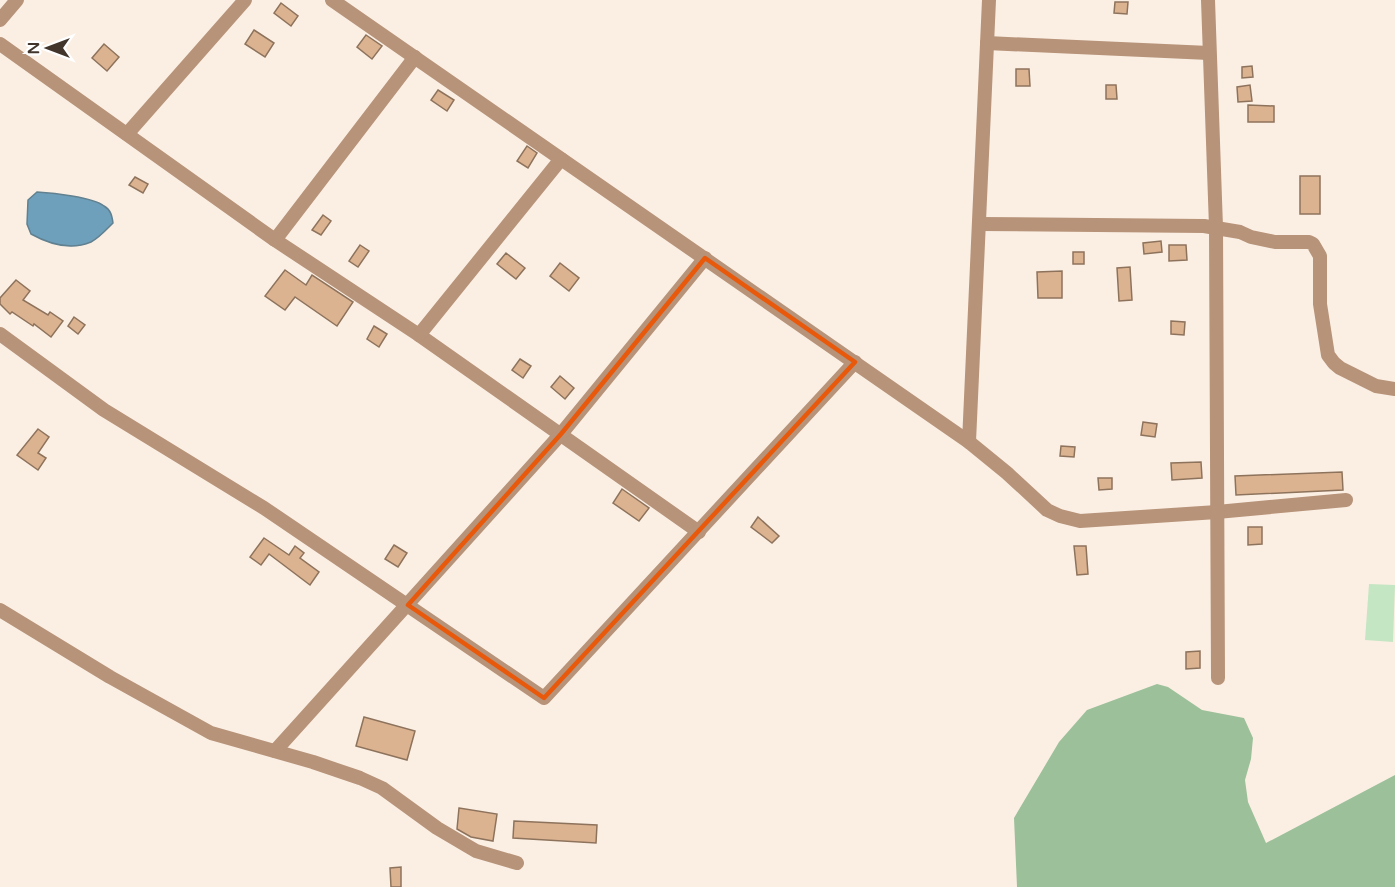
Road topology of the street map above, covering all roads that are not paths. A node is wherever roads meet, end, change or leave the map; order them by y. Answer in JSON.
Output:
{"nodes":[{"id":1,"x":17,"y":0,"type":"edge"},
{"id":2,"x":245,"y":0,"type":"edge"},
{"id":3,"x":332,"y":0,"type":"edge"},
{"id":4,"x":989,"y":0,"type":"edge"},
{"id":5,"x":1208,"y":0,"type":"edge"},
{"id":6,"x":0,"y":20,"type":"edge"},
{"id":7,"x":987,"y":43,"type":"junction"},
{"id":8,"x":0,"y":44,"type":"edge"},
{"id":9,"x":1209,"y":53,"type":"junction"},
{"id":10,"x":414,"y":57,"type":"junction"},
{"id":11,"x":127,"y":134,"type":"junction"},
{"id":12,"x":561,"y":159,"type":"junction"},
{"id":13,"x":979,"y":224,"type":"junction"},
{"id":14,"x":1216,"y":227,"type":"junction"},
{"id":15,"x":275,"y":240,"type":"junction"},
{"id":16,"x":705,"y":258,"type":"junction"},
{"id":17,"x":0,"y":334,"type":"edge"},
{"id":18,"x":419,"y":335,"type":"junction"},
{"id":19,"x":855,"y":362,"type":"junction"},
{"id":20,"x":1395,"y":389,"type":"edge"},
{"id":21,"x":561,"y":434,"type":"junction"},
{"id":22,"x":969,"y":442,"type":"junction"},
{"id":23,"x":1346,"y":500,"type":"dead end"},
{"id":24,"x":1217,"y":512,"type":"junction"},
{"id":25,"x":699,"y":532,"type":"junction"},
{"id":26,"x":408,"y":605,"type":"junction"},
{"id":27,"x":0,"y":610,"type":"edge"},
{"id":28,"x":1218,"y":678,"type":"dead end"},
{"id":29,"x":275,"y":751,"type":"junction"},
{"id":30,"x":517,"y":863,"type":"dead end"}],
"edges":[{"from":1,"to":6,"type":"street"},
{"from":2,"to":11,"type":"street"},
{"from":3,"to":10,"type":"street"},
{"from":4,"to":7,"type":"street"},
{"from":5,"to":9,"type":"street"},
{"from":7,"to":9,"type":"street"},
{"from":7,"to":13,"type":"street"},
{"from":8,"to":11,"type":"street"},
{"from":9,"to":14,"type":"street"},
{"from":10,"to":12,"type":"street"},
{"from":10,"to":15,"type":"street"},
{"from":11,"to":15,"type":"street"},
{"from":12,"to":16,"type":"street"},
{"from":12,"to":18,"type":"street"},
{"from":13,"to":14,"type":"street"},
{"from":13,"to":22,"type":"street"},
{"from":14,"to":20,"type":"street"},
{"from":14,"to":24,"type":"street"},
{"from":15,"to":18,"type":"street"},
{"from":16,"to":19,"type":"street"},
{"from":16,"to":21,"type":"street"},
{"from":17,"to":26,"type":"street"},
{"from":18,"to":21,"type":"street"},
{"from":19,"to":22,"type":"street"},
{"from":19,"to":25,"type":"street"},
{"from":21,"to":25,"type":"street"},
{"from":21,"to":26,"type":"street"},
{"from":22,"to":24,"type":"street"},
{"from":23,"to":24,"type":"street"},
{"from":24,"to":28,"type":"street"},
{"from":25,"to":26,"type":"street"},
{"from":26,"to":29,"type":"street"},
{"from":27,"to":29,"type":"street"},
{"from":29,"to":30,"type":"street"}]}
